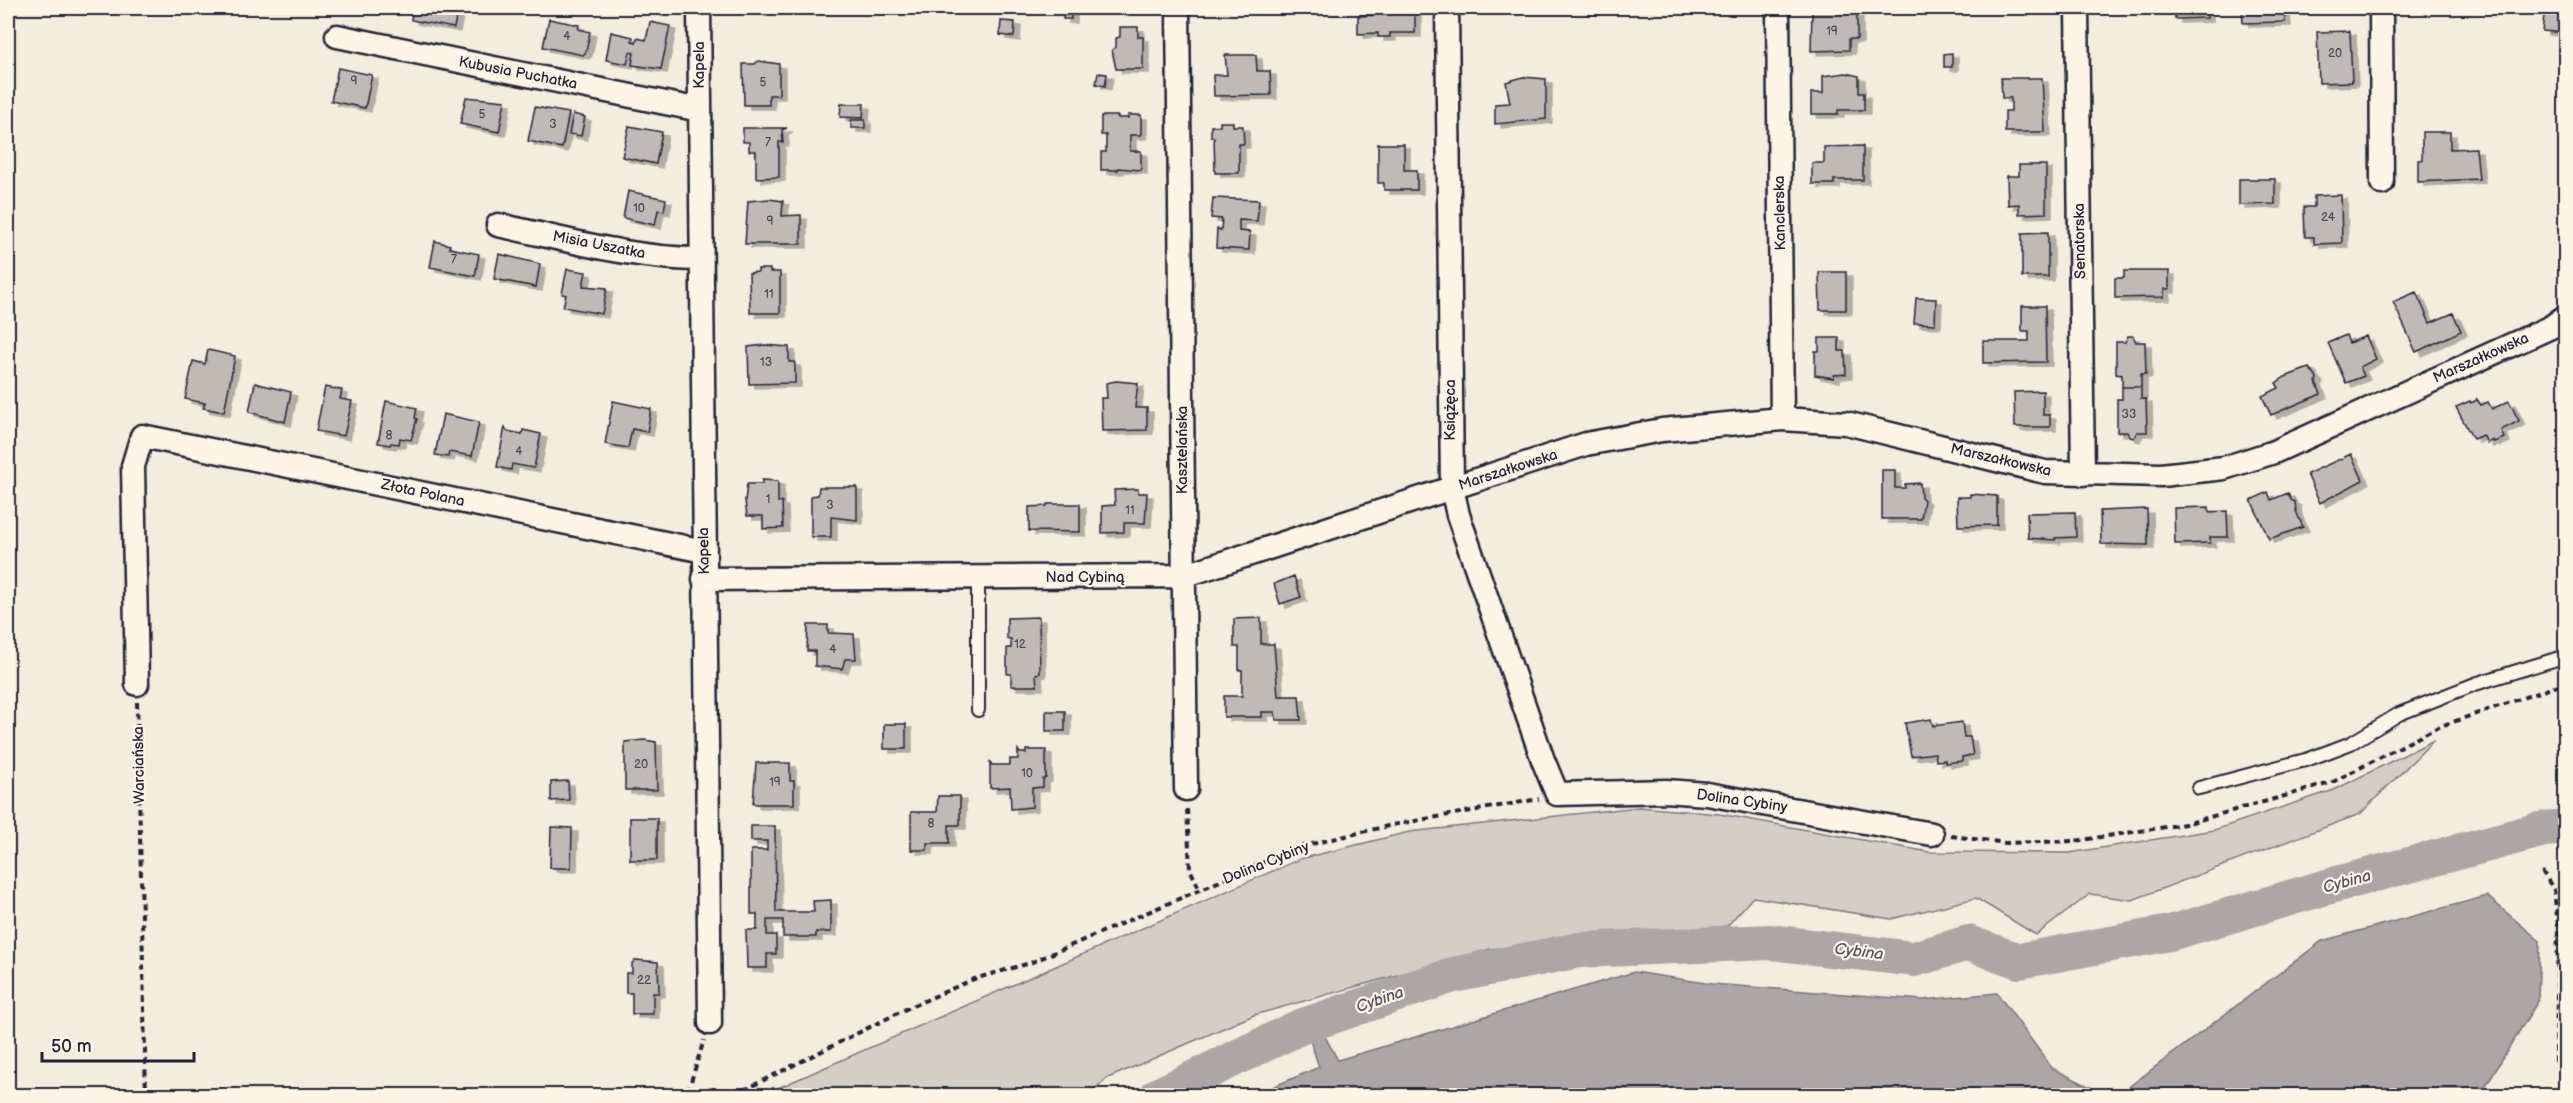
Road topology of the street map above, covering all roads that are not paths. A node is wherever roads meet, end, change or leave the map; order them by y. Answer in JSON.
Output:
{"nodes":[{"id":1,"x":699,"y":8,"type":"edge"},
{"id":2,"x":1178,"y":8,"type":"edge"},
{"id":3,"x":1447,"y":8,"type":"edge"},
{"id":4,"x":1778,"y":8,"type":"edge"},
{"id":5,"x":2077,"y":8,"type":"edge"},
{"id":6,"x":2381,"y":8,"type":"edge"},
{"id":7,"x":337,"y":36,"type":"dead end"},
{"id":8,"x":700,"y":110,"type":"junction"},
{"id":9,"x":2382,"y":183,"type":"dead end"},
{"id":10,"x":498,"y":225,"type":"dead end"},
{"id":11,"x":701,"y":259,"type":"junction"},
{"id":12,"x":2565,"y":316,"type":"edge"},
{"id":13,"x":1782,"y":419,"type":"junction"},
{"id":14,"x":2083,"y":474,"type":"junction"},
{"id":15,"x":1452,"y":488,"type":"junction"},
{"id":16,"x":704,"y":552,"type":"junction"},
{"id":17,"x":1183,"y":576,"type":"junction"},
{"id":18,"x":978,"y":578,"type":"junction"},
{"id":19,"x":704,"y":579,"type":"junction"},
{"id":20,"x":2565,"y":656,"type":"edge"},
{"id":21,"x":137,"y":684,"type":"road end"},
{"id":22,"x":978,"y":710,"type":"dead end"},
{"id":23,"x":2199,"y":788,"type":"dead end"},
{"id":24,"x":1186,"y":789,"type":"road end"},
{"id":25,"x":1557,"y":794,"type":"joint"},
{"id":26,"x":1932,"y":834,"type":"dead end"},
{"id":27,"x":710,"y":1023,"type":"road end"}],
"edges":[{"from":1,"to":8,"type":"street","name":"Kapela"},
{"from":2,"to":17,"type":"street","name":"Kasztelańska"},
{"from":3,"to":15,"type":"street","name":"Książęca"},
{"from":4,"to":13,"type":"street","name":"Kanclerska"},
{"from":5,"to":14,"type":"street","name":"Senatorska"},
{"from":6,"to":9,"type":"street"},
{"from":7,"to":8,"type":"street","name":"Kubusia Puchatka"},
{"from":8,"to":11,"type":"street","name":"Kapela"},
{"from":10,"to":11,"type":"street","name":"Misia Uszatka"},
{"from":11,"to":16,"type":"street","name":"Kapela"},
{"from":12,"to":14,"type":"street","name":"Marszałkowska"},
{"from":13,"to":14,"type":"street","name":"Marszałkowska"},
{"from":13,"to":15,"type":"street","name":"Marszałkowska"},
{"from":15,"to":17,"type":"street","name":"Nad Cybiną"},
{"from":15,"to":25,"type":"street","name":"Książęca"},
{"from":16,"to":19,"type":"street","name":"Kapela"},
{"from":16,"to":21,"type":"street","name":"Złota Polana"},
{"from":17,"to":18,"type":"street","name":"Nad Cybiną"},
{"from":17,"to":24,"type":"street","name":"Kasztelańska"},
{"from":18,"to":19,"type":"street","name":"Nad Cybiną"},
{"from":18,"to":22,"type":"lane"},
{"from":19,"to":27,"type":"street","name":"Kapela"},
{"from":20,"to":23,"type":"lane"},
{"from":25,"to":26,"type":"street","name":"Dolina Cybiny"}]}
